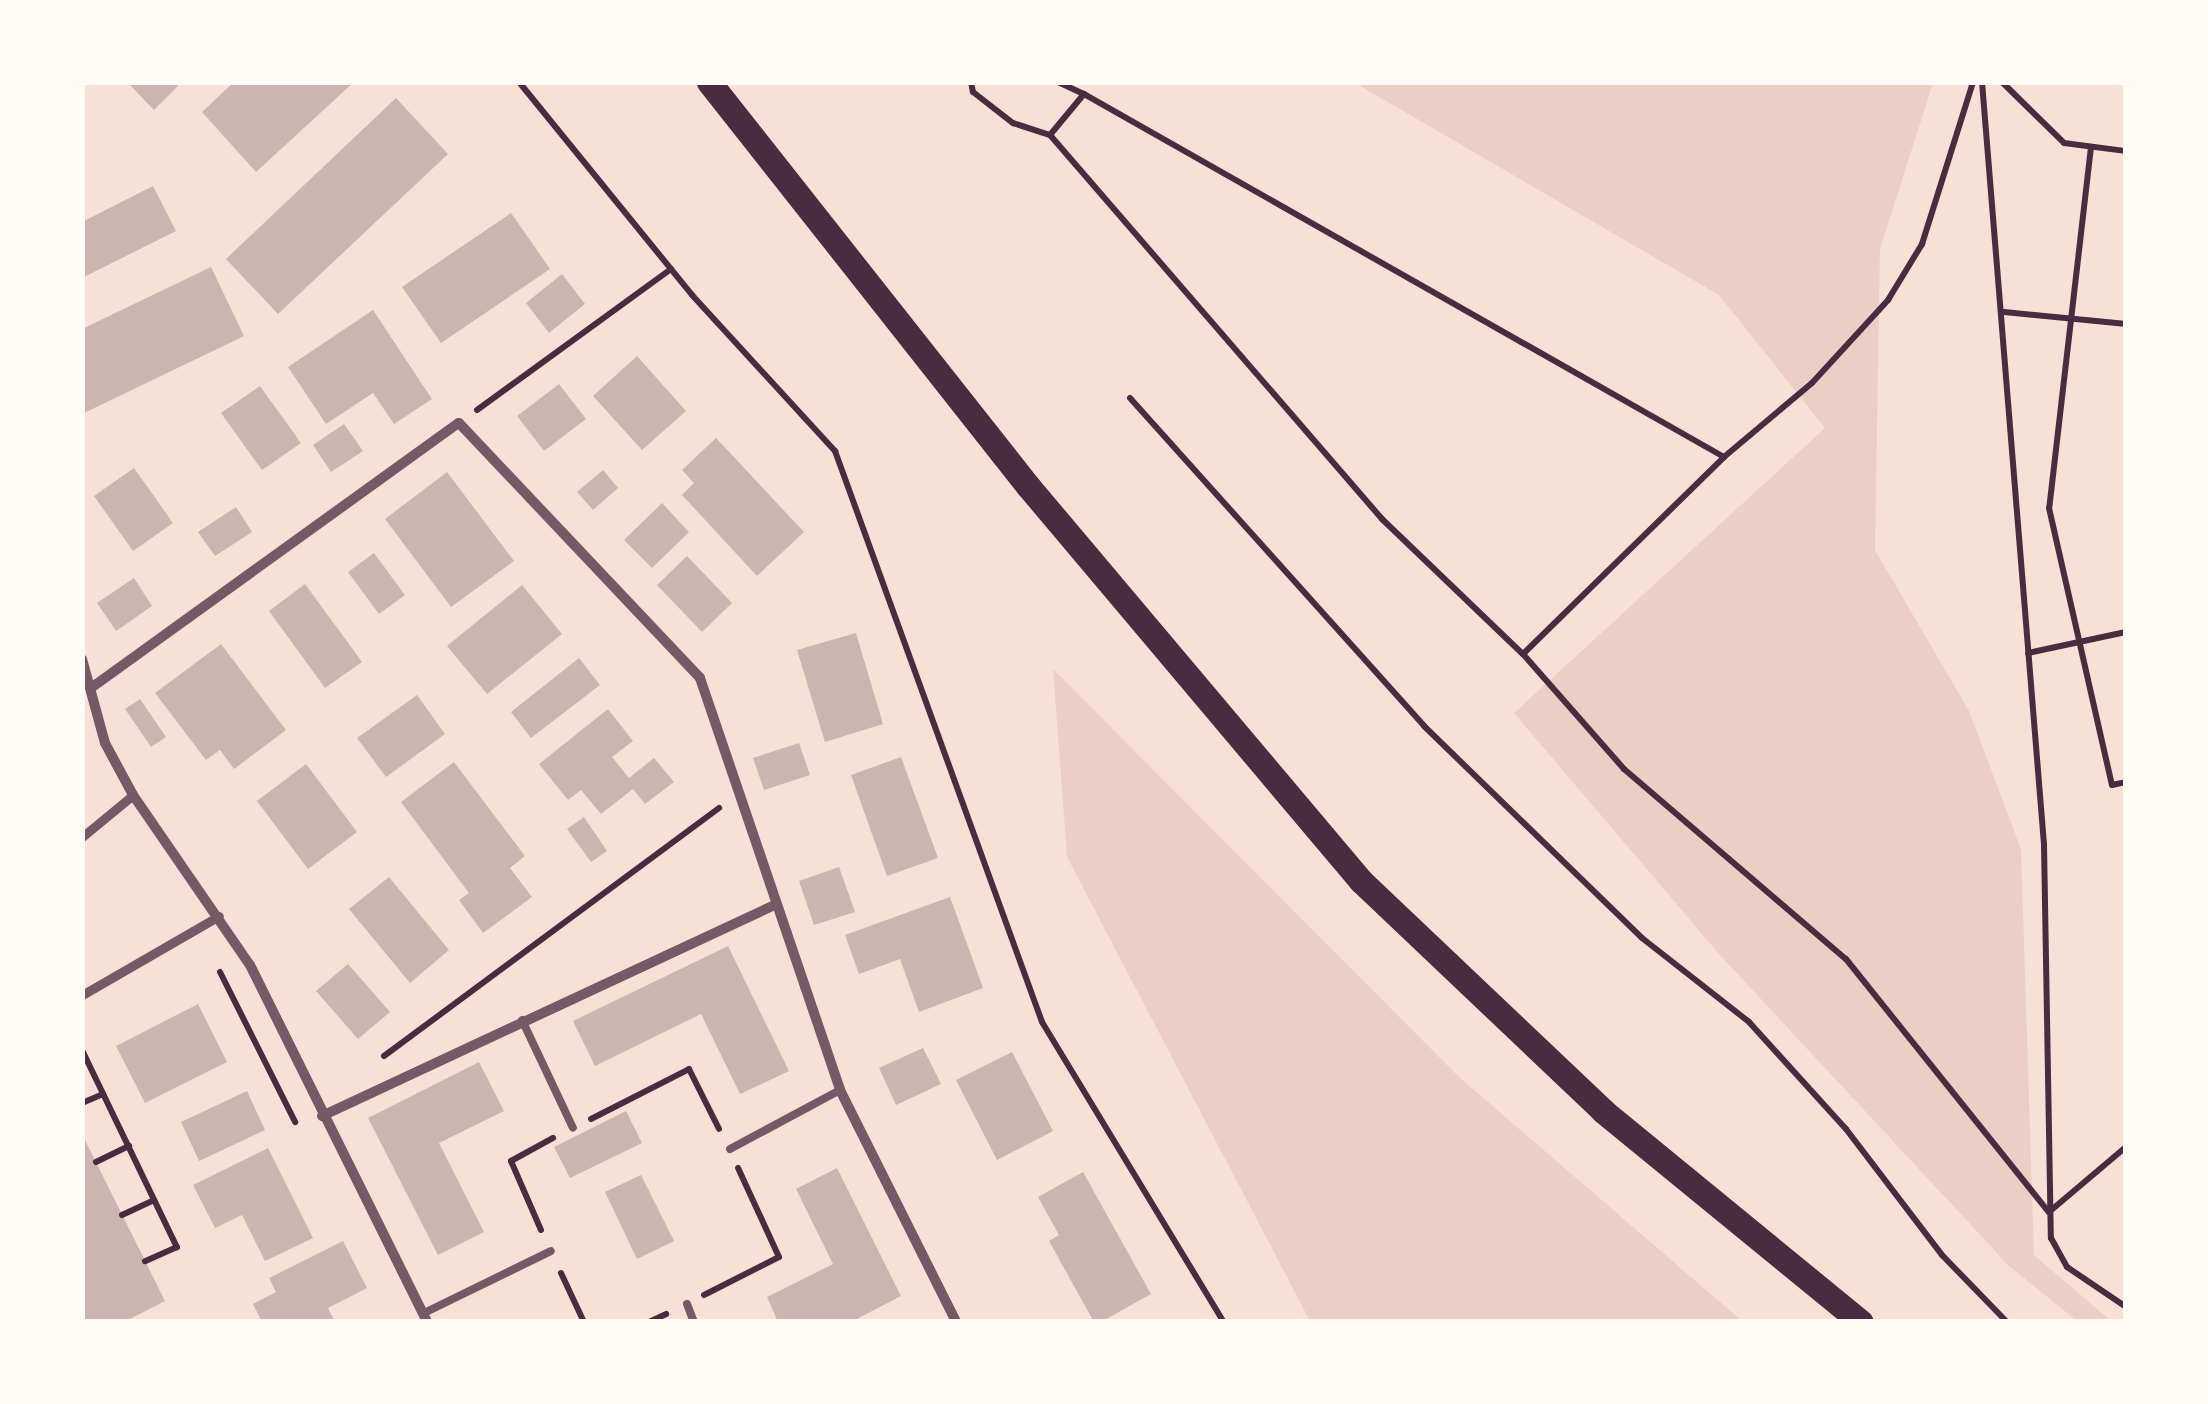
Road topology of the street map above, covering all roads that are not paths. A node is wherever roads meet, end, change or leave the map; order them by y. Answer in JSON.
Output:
{"nodes":[{"id":1,"x":710,"y":82,"type":"edge"},
{"id":2,"x":82,"y":659,"type":"edge"},
{"id":3,"x":90,"y":688,"type":"junction"},
{"id":4,"x":132,"y":795,"type":"junction"},
{"id":5,"x":82,"y":838,"type":"edge"},
{"id":6,"x":772,"y":906,"type":"junction"},
{"id":7,"x":218,"y":916,"type":"junction"},
{"id":8,"x":82,"y":995,"type":"edge"},
{"id":9,"x":522,"y":1020,"type":"junction"},
{"id":10,"x":840,"y":1090,"type":"junction"},
{"id":11,"x":322,"y":1116,"type":"junction"},
{"id":12,"x":573,"y":1128,"type":"road end"},
{"id":13,"x":730,"y":1150,"type":"road end"},
{"id":14,"x":551,"y":1251,"type":"road end"},
{"id":15,"x":686,"y":1304,"type":"road end"},
{"id":16,"x":425,"y":1317,"type":"edge"},
{"id":17,"x":694,"y":1322,"type":"edge"},
{"id":18,"x":956,"y":1322,"type":"edge"},
{"id":19,"x":1862,"y":1322,"type":"edge"}],
"edges":[{"from":1,"to":19,"type":"main road"},
{"from":2,"to":3,"type":"street"},
{"from":3,"to":4,"type":"street"},
{"from":3,"to":6,"type":"street"},
{"from":4,"to":5,"type":"street"},
{"from":4,"to":7,"type":"street"},
{"from":6,"to":9,"type":"street"},
{"from":6,"to":10,"type":"street"},
{"from":7,"to":8,"type":"street"},
{"from":7,"to":11,"type":"street"},
{"from":9,"to":11,"type":"street"},
{"from":9,"to":12,"type":"lane"},
{"from":10,"to":13,"type":"lane"},
{"from":10,"to":18,"type":"street"},
{"from":11,"to":16,"type":"street"},
{"from":14,"to":16,"type":"lane"},
{"from":15,"to":17,"type":"lane"}]}
